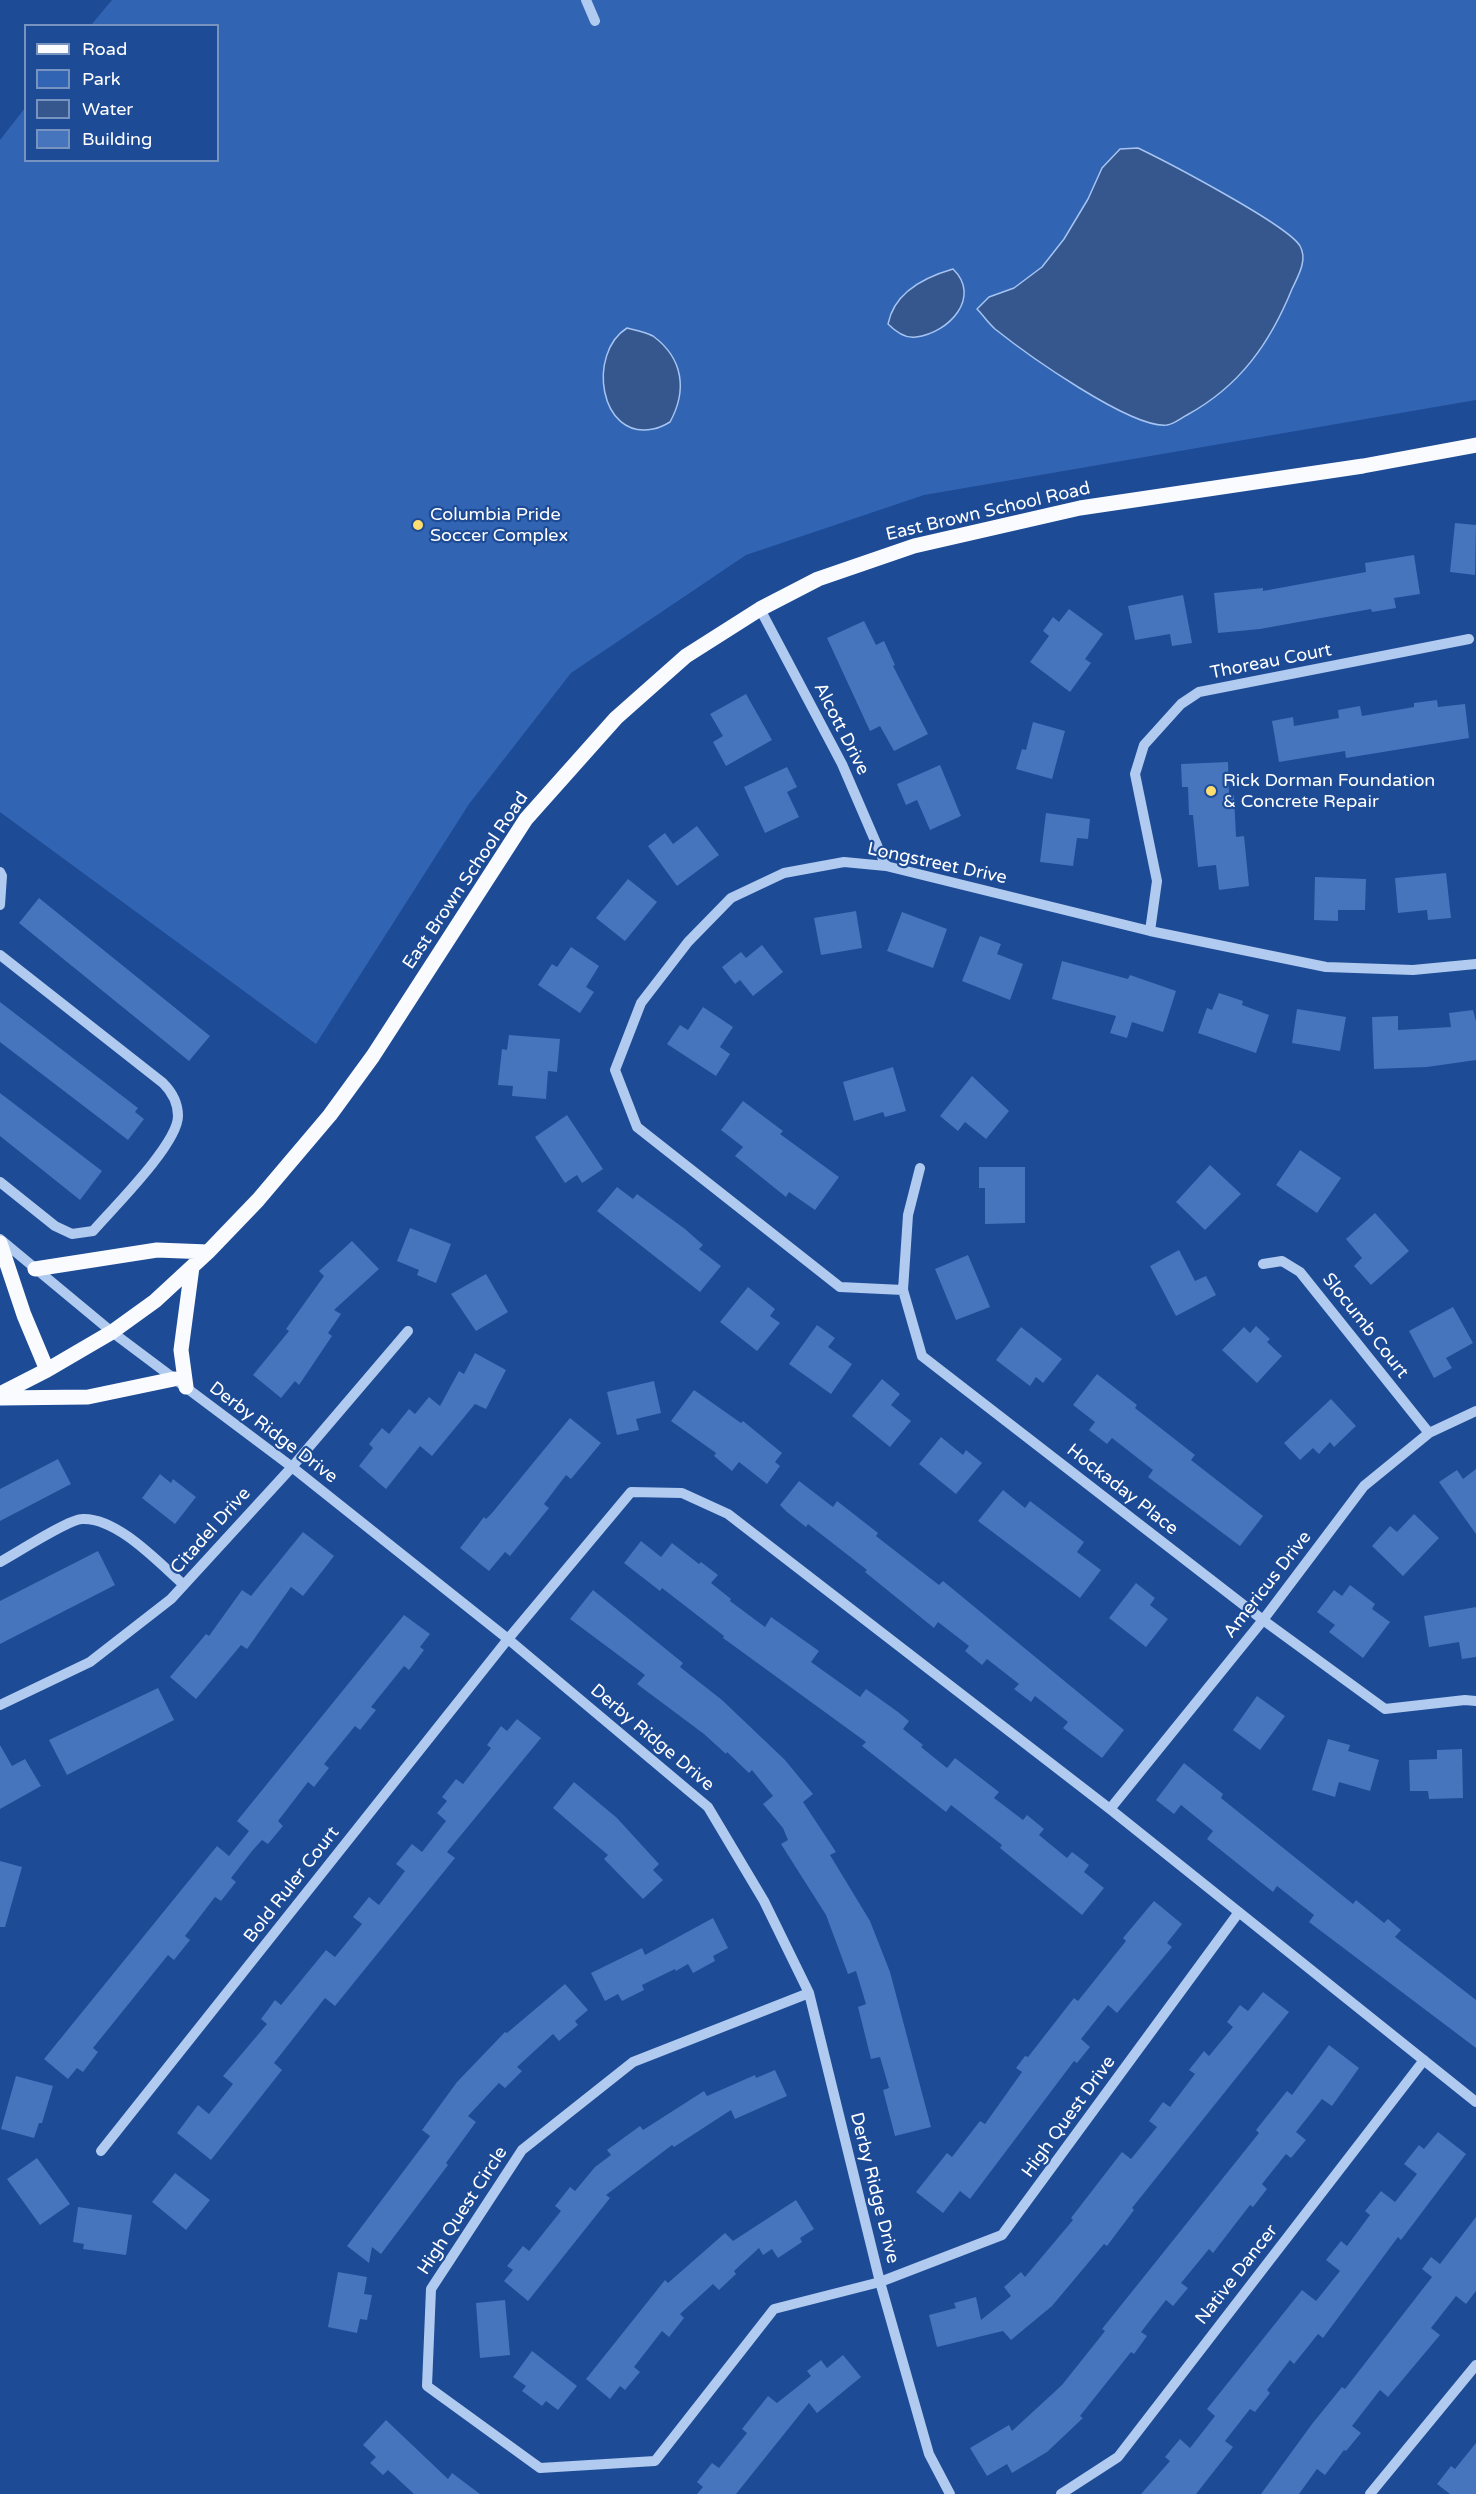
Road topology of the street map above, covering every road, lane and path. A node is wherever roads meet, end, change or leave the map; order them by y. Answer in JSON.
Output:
{"nodes":[{"id":1,"x":586,"y":0,"type":"edge"},
{"id":2,"x":595,"y":21,"type":"dead end"},
{"id":3,"x":1476,"y":445,"type":"edge"},
{"id":4,"x":760,"y":609,"type":"junction"},
{"id":5,"x":1469,"y":639,"type":"dead end"},
{"id":6,"x":886,"y":866,"type":"junction"},
{"id":7,"x":0,"y":872,"type":"edge"},
{"id":8,"x":0,"y":904,"type":"edge"},
{"id":9,"x":1150,"y":931,"type":"junction"},
{"id":10,"x":0,"y":955,"type":"edge"},
{"id":11,"x":1476,"y":964,"type":"edge"},
{"id":12,"x":920,"y":1168,"type":"dead end"},
{"id":13,"x":0,"y":1182,"type":"edge"},
{"id":14,"x":0,"y":1241,"type":"edge"},
{"id":15,"x":208,"y":1252,"type":"junction"},
{"id":16,"x":1263,"y":1264,"type":"dead end"},
{"id":17,"x":192,"y":1267,"type":"junction"},
{"id":18,"x":35,"y":1269,"type":"junction"},
{"id":19,"x":903,"y":1290,"type":"junction"},
{"id":20,"x":408,"y":1331,"type":"dead end"},
{"id":21,"x":112,"y":1332,"type":"junction"},
{"id":22,"x":47,"y":1370,"type":"junction"},
{"id":23,"x":180,"y":1383,"type":"junction"},
{"id":24,"x":0,"y":1396,"type":"edge"},
{"id":25,"x":1476,"y":1411,"type":"edge"},
{"id":26,"x":1428,"y":1433,"type":"junction"},
{"id":27,"x":292,"y":1467,"type":"junction"},
{"id":28,"x":0,"y":1562,"type":"edge"},
{"id":29,"x":184,"y":1585,"type":"junction"},
{"id":30,"x":1263,"y":1620,"type":"junction"},
{"id":31,"x":508,"y":1639,"type":"junction"},
{"id":32,"x":1476,"y":1701,"type":"edge"},
{"id":33,"x":0,"y":1705,"type":"edge"},
{"id":34,"x":1110,"y":1809,"type":"junction"},
{"id":35,"x":1239,"y":1912,"type":"junction"},
{"id":36,"x":808,"y":1993,"type":"junction"},
{"id":37,"x":1424,"y":2060,"type":"junction"},
{"id":38,"x":1476,"y":2102,"type":"edge"},
{"id":39,"x":101,"y":2151,"type":"dead end"},
{"id":40,"x":880,"y":2282,"type":"junction"},
{"id":41,"x":1476,"y":2365,"type":"edge"},
{"id":42,"x":950,"y":2494,"type":"edge"},
{"id":43,"x":1061,"y":2494,"type":"edge"},
{"id":44,"x":1370,"y":2494,"type":"edge"}],
"edges":[{"from":1,"to":2,"type":"street"},
{"from":3,"to":4,"type":"main road","name":"East Brown School Road"},
{"from":4,"to":6,"type":"street","name":"Alcott Drive"},
{"from":4,"to":15,"type":"main road","name":"East Brown School Road"},
{"from":5,"to":9,"type":"street","name":"Thoreau Court"},
{"from":6,"to":9,"type":"street","name":"Longstreet Drive"},
{"from":6,"to":19,"type":"street","name":"Longstreet Drive"},
{"from":7,"to":8,"type":"street"},
{"from":9,"to":11,"type":"street","name":"Longstreet Drive"},
{"from":10,"to":13,"type":"street"},
{"from":12,"to":19,"type":"street","name":"Hockaday Place"},
{"from":14,"to":18,"type":"street","name":"Derby Ridge Drive"},
{"from":14,"to":22,"type":"main road"},
{"from":15,"to":17,"type":"main road","name":"East Brown School Road"},
{"from":15,"to":18,"type":"main road"},
{"from":16,"to":26,"type":"street","name":"Slocumb Court"},
{"from":17,"to":21,"type":"main road","name":"East Brown School Road"},
{"from":17,"to":23,"type":"main road"},
{"from":18,"to":21,"type":"street","name":"Derby Ridge Drive"},
{"from":19,"to":30,"type":"street","name":"Hockaday Place"},
{"from":20,"to":27,"type":"street","name":"Citadel Drive"},
{"from":21,"to":22,"type":"main road","name":"East Brown School Road"},
{"from":21,"to":23,"type":"street","name":"Derby Ridge Drive"},
{"from":22,"to":24,"type":"main road","name":"East Brown School Road"},
{"from":23,"to":24,"type":"main road"},
{"from":23,"to":27,"type":"street","name":"Derby Ridge Drive"},
{"from":25,"to":26,"type":"street","name":"Americus Drive"},
{"from":26,"to":30,"type":"street","name":"Americus Drive"},
{"from":27,"to":29,"type":"street","name":"Citadel Drive"},
{"from":27,"to":31,"type":"street","name":"Derby Ridge Drive"},
{"from":28,"to":29,"type":"street"},
{"from":29,"to":33,"type":"street","name":"Citadel Drive"},
{"from":30,"to":32,"type":"street","name":"Hockaday Place"},
{"from":30,"to":34,"type":"street","name":"Americus Drive"},
{"from":31,"to":34,"type":"street","name":"Bold Ruler Court"},
{"from":31,"to":36,"type":"street","name":"Derby Ridge Drive"},
{"from":31,"to":39,"type":"street","name":"Bold Ruler Court"},
{"from":34,"to":35,"type":"street"},
{"from":35,"to":37,"type":"street"},
{"from":35,"to":40,"type":"street","name":"High Quest Drive"},
{"from":36,"to":40,"type":"street","name":"Derby Ridge Drive"},
{"from":36,"to":40,"type":"street","name":"High Quest Circle"},
{"from":37,"to":38,"type":"street"},
{"from":37,"to":43,"type":"street","name":"Native Dancer"},
{"from":40,"to":42,"type":"street","name":"Derby Ridge Drive"},
{"from":41,"to":44,"type":"street"}]}
